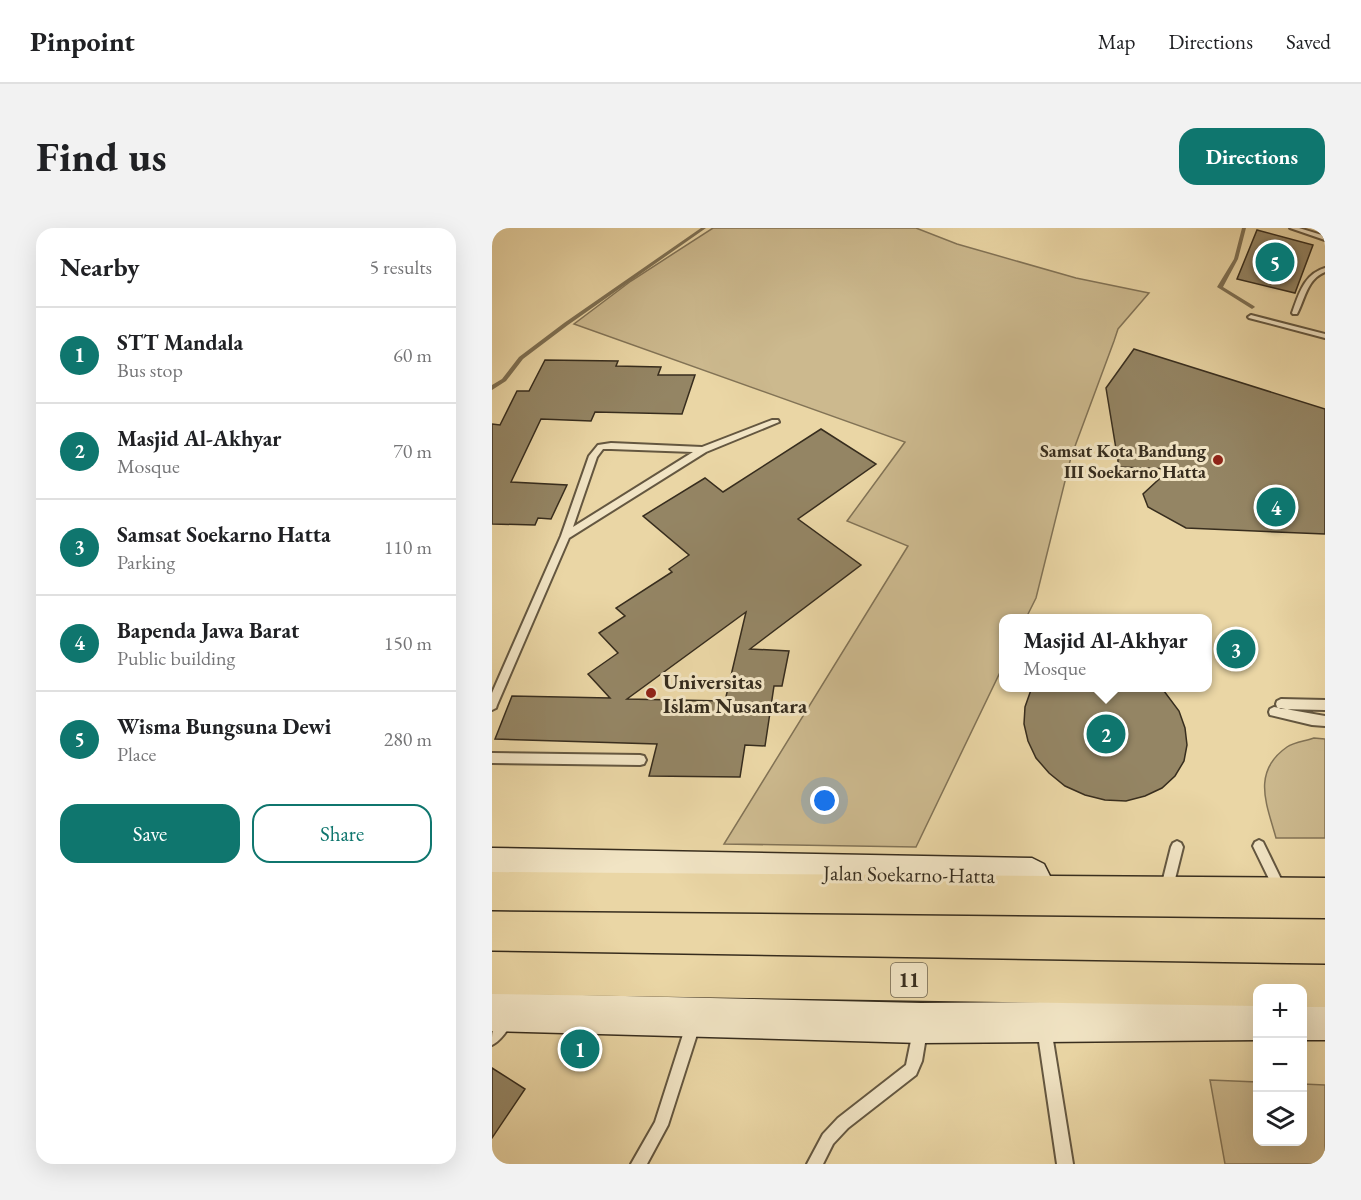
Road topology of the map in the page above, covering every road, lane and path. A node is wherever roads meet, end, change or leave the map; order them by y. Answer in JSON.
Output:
{"nodes":[{"id":1,"x":1293,"y":228,"type":"edge"},
{"id":2,"x":1325,"y":238,"type":"edge"},
{"id":3,"x":1325,"y":270,"type":"edge"},
{"id":4,"x":1295,"y":313,"type":"dead end"},
{"id":5,"x":1251,"y":317,"type":"dead end"},
{"id":6,"x":1325,"y":336,"type":"edge"},
{"id":7,"x":775,"y":422,"type":"dead end"},
{"id":8,"x":703,"y":450,"type":"junction"},
{"id":9,"x":565,"y":536,"type":"junction"},
{"id":10,"x":492,"y":705,"type":"edge"},
{"id":11,"x":1325,"y":705,"type":"edge"},
{"id":12,"x":1325,"y":721,"type":"edge"},
{"id":13,"x":492,"y":758,"type":"edge"},
{"id":14,"x":640,"y":760,"type":"dead end"},
{"id":15,"x":1259,"y":846,"type":"dead end"},
{"id":16,"x":492,"y":865,"type":"edge"},
{"id":17,"x":1275,"y":879,"type":"junction"},
{"id":18,"x":1325,"y":881,"type":"edge"},
{"id":19,"x":492,"y":891,"type":"edge"},
{"id":20,"x":1325,"y":898,"type":"edge"},
{"id":21,"x":492,"y":973,"type":"edge"},
{"id":22,"x":1325,"y":986,"type":"edge"},
{"id":23,"x":695,"y":1016,"type":"junction"},
{"id":24,"x":1253,"y":1020,"type":"edge"},
{"id":25,"x":1307,"y":1020,"type":"edge"},
{"id":26,"x":1325,"y":1020,"type":"edge"},
{"id":27,"x":499,"y":1021,"type":"edge"},
{"id":28,"x":1043,"y":1022,"type":"junction"},
{"id":29,"x":921,"y":1023,"type":"junction"},
{"id":30,"x":639,"y":1164,"type":"edge"},
{"id":31,"x":815,"y":1164,"type":"edge"},
{"id":32,"x":1065,"y":1164,"type":"edge"}],
"edges":[{"from":1,"to":2,"type":"lane"},
{"from":3,"to":4,"type":"lane"},
{"from":5,"to":6,"type":"lane"},
{"from":7,"to":8,"type":"lane"},
{"from":8,"to":9,"type":"lane"},
{"from":8,"to":9,"type":"lane"},
{"from":9,"to":10,"type":"lane"},
{"from":11,"to":12,"type":"lane"},
{"from":13,"to":14,"type":"lane"},
{"from":15,"to":17,"type":"lane"},
{"from":16,"to":17,"type":"main road","name":"Jalan Soekarno-Hatta"},
{"from":17,"to":18,"type":"main road","name":"Jalan Soekarno-Hatta"},
{"from":19,"to":20,"type":"highway","name":"Jalan Soekarno-Hatta"},
{"from":21,"to":22,"type":"highway","number":"11"},
{"from":23,"to":27,"type":"main road"},
{"from":23,"to":29,"type":"main road"},
{"from":23,"to":30,"type":"lane"},
{"from":24,"to":28,"type":"main road"},
{"from":25,"to":26,"type":"main road"},
{"from":28,"to":29,"type":"main road"},
{"from":28,"to":32,"type":"lane"},
{"from":29,"to":31,"type":"lane"}]}
